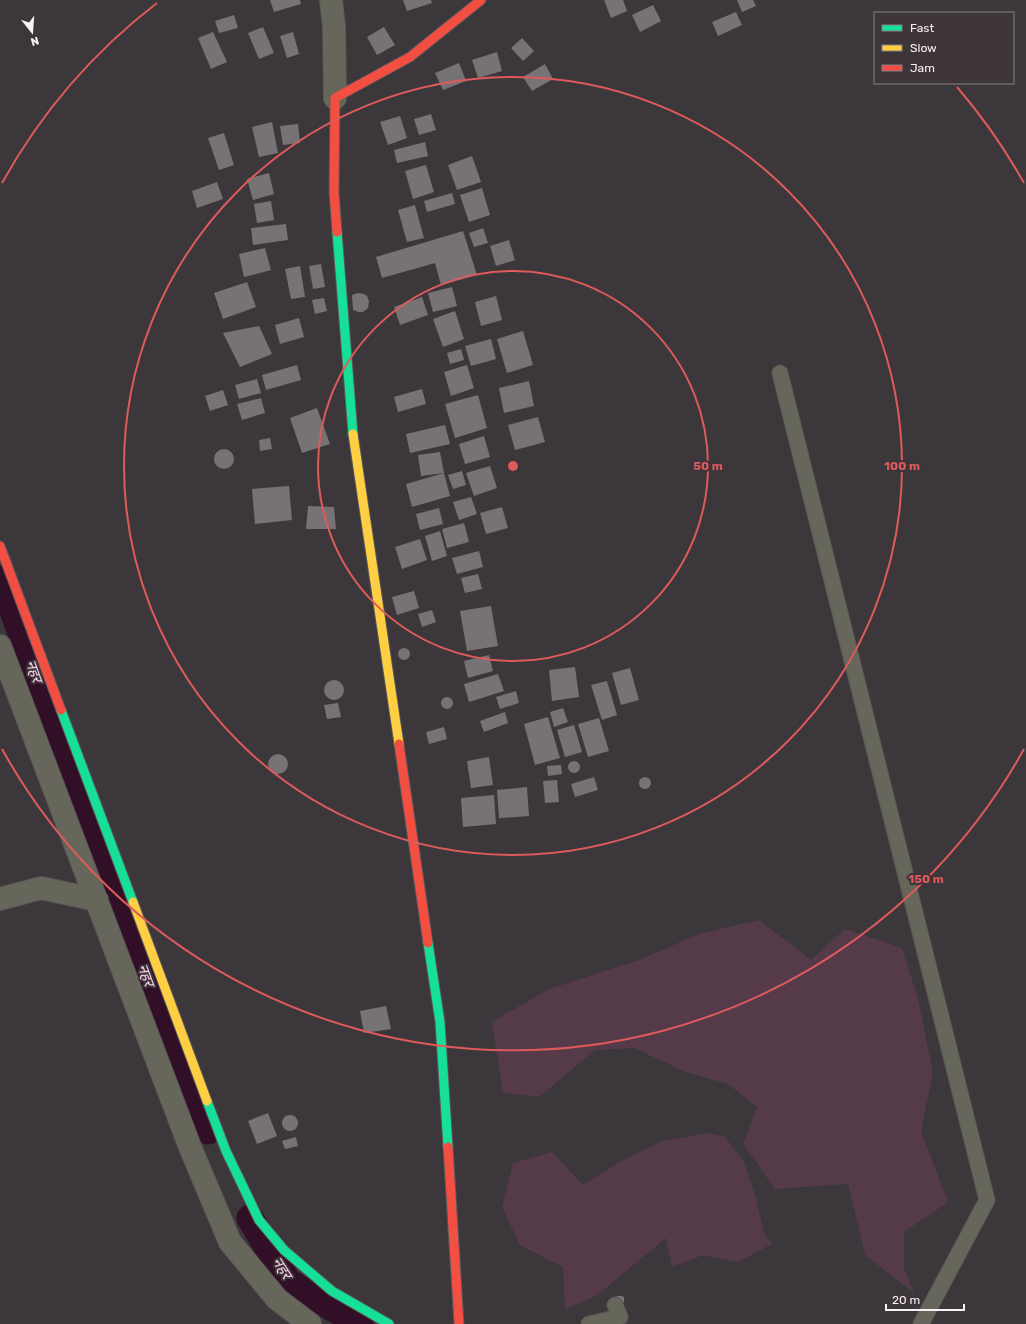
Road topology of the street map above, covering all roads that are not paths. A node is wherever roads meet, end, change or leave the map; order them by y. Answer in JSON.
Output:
{"nodes":[{"id":1,"x":331,"y":0,"type":"edge"},
{"id":2,"x":481,"y":0,"type":"edge"},
{"id":3,"x":335,"y":98,"type":"junction"},
{"id":4,"x":780,"y":373,"type":"dead end"},
{"id":5,"x":0,"y":546,"type":"edge"},
{"id":6,"x":0,"y":646,"type":"edge"},
{"id":7,"x":0,"y":899,"type":"edge"},
{"id":8,"x":97,"y":900,"type":"junction"},
{"id":9,"x":615,"y":1305,"type":"dead end"},
{"id":10,"x":310,"y":1324,"type":"edge"},
{"id":11,"x":389,"y":1324,"type":"edge"},
{"id":12,"x":459,"y":1324,"type":"edge"},
{"id":13,"x":589,"y":1324,"type":"edge"},
{"id":14,"x":921,"y":1324,"type":"edge"}],
"edges":[{"from":1,"to":3,"type":"street"},
{"from":2,"to":3,"type":"street"},
{"from":3,"to":12,"type":"street"},
{"from":4,"to":14,"type":"lane"},
{"from":5,"to":11,"type":"street"},
{"from":6,"to":8,"type":"street"},
{"from":7,"to":8,"type":"street"},
{"from":8,"to":10,"type":"street"},
{"from":9,"to":13,"type":"lane"}]}
